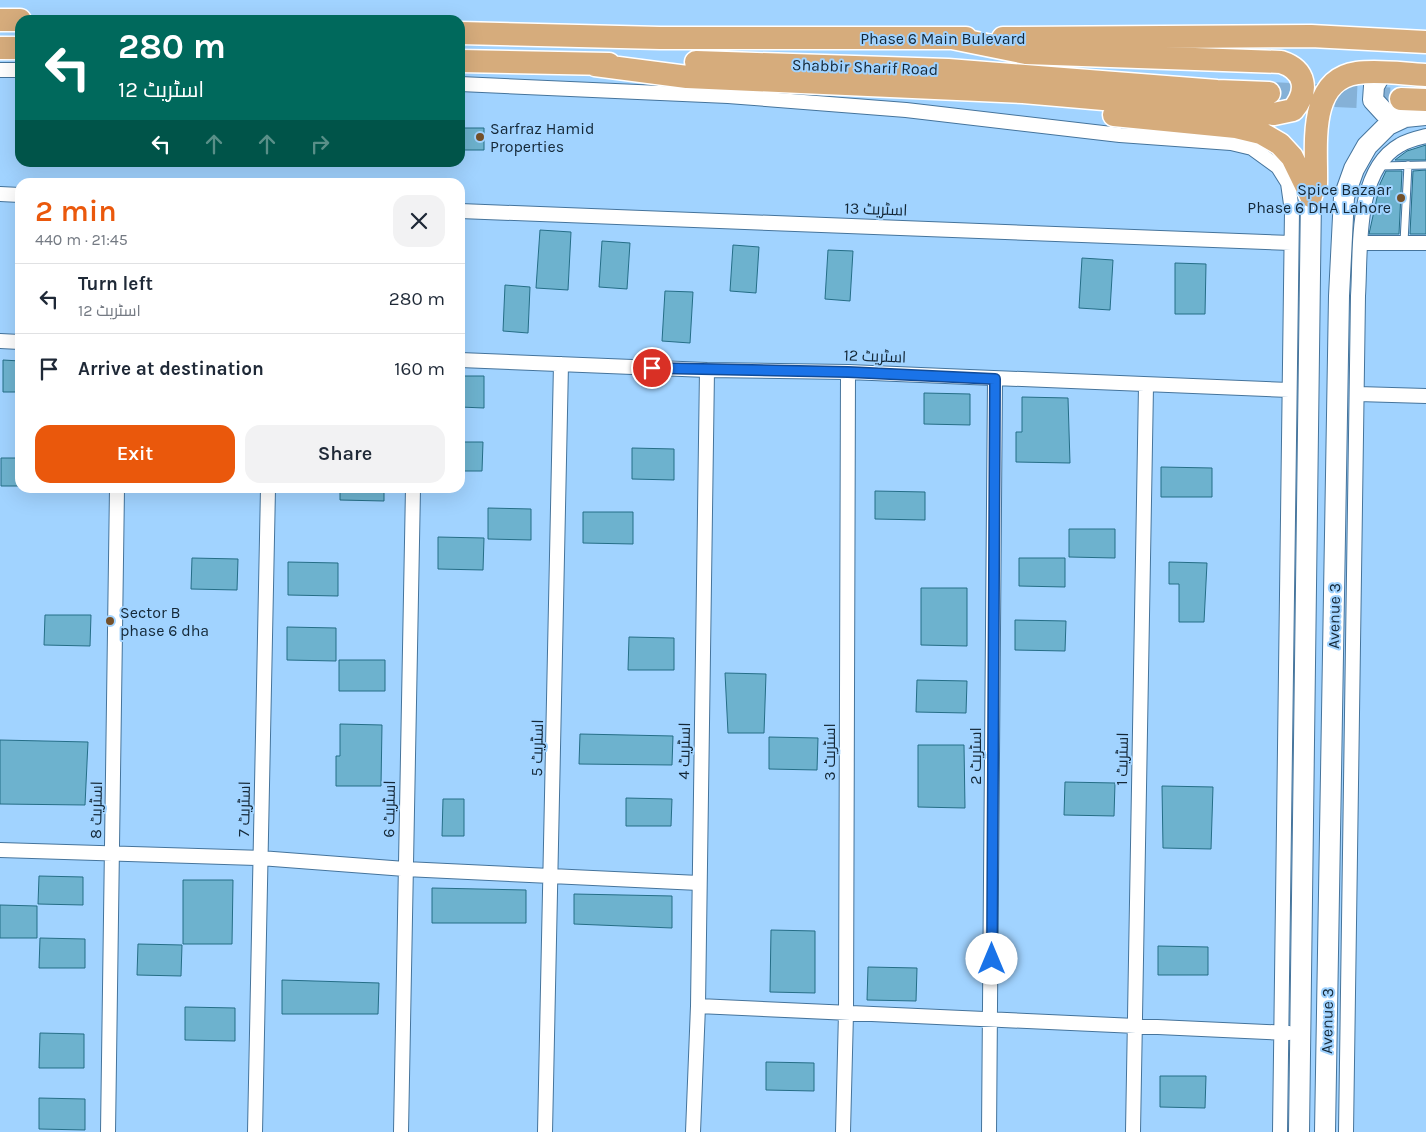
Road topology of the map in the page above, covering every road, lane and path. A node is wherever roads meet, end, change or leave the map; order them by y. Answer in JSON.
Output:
{"nodes":[{"id":1,"x":0,"y":20,"type":"edge"},
{"id":2,"x":15,"y":20,"type":"edge"},
{"id":3,"x":465,"y":33,"type":"edge"},
{"id":4,"x":952,"y":38,"type":"junction"},
{"id":5,"x":1426,"y":42,"type":"edge"},
{"id":6,"x":0,"y":48,"type":"edge"},
{"id":7,"x":15,"y":48,"type":"edge"},
{"id":8,"x":465,"y":61,"type":"edge"},
{"id":9,"x":595,"y":65,"type":"junction"},
{"id":10,"x":0,"y":70,"type":"edge"},
{"id":11,"x":15,"y":70,"type":"edge"},
{"id":12,"x":1382,"y":72,"type":"junction"},
{"id":13,"x":1426,"y":75,"type":"edge"},
{"id":14,"x":465,"y":84,"type":"edge"},
{"id":15,"x":946,"y":90,"type":"junction"},
{"id":16,"x":1269,"y":93,"type":"tunnel mouth"},
{"id":17,"x":1426,"y":100,"type":"edge"},
{"id":18,"x":1399,"y":109,"type":"junction"},
{"id":19,"x":1426,"y":115,"type":"edge"},
{"id":20,"x":1426,"y":136,"type":"edge"},
{"id":21,"x":1408,"y":165,"type":"junction"},
{"id":22,"x":1426,"y":165,"type":"edge"},
{"id":23,"x":1377,"y":166,"type":"junction"},
{"id":24,"x":0,"y":194,"type":"edge"},
{"id":25,"x":15,"y":195,"type":"edge"},
{"id":26,"x":1311,"y":196,"type":"junction"},
{"id":27,"x":465,"y":211,"type":"edge"},
{"id":28,"x":1291,"y":242,"type":"junction"},
{"id":29,"x":1404,"y":242,"type":"junction"},
{"id":30,"x":1362,"y":243,"type":"junction"},
{"id":31,"x":1426,"y":243,"type":"edge"},
{"id":32,"x":1349,"y":296,"type":"junction"},
{"id":33,"x":1301,"y":300,"type":"junction"},
{"id":34,"x":0,"y":341,"type":"edge"},
{"id":35,"x":15,"y":342,"type":"edge"},
{"id":36,"x":465,"y":360,"type":"edge"},
{"id":37,"x":561,"y":364,"type":"junction"},
{"id":38,"x":707,"y":370,"type":"junction"},
{"id":39,"x":848,"y":372,"type":"junction"},
{"id":40,"x":995,"y":379,"type":"junction"},
{"id":41,"x":1146,"y":386,"type":"junction"},
{"id":42,"x":1289,"y":390,"type":"junction"},
{"id":43,"x":1358,"y":394,"type":"junction"},
{"id":44,"x":1426,"y":396,"type":"edge"},
{"id":45,"x":117,"y":493,"type":"edge"},
{"id":46,"x":268,"y":493,"type":"edge"},
{"id":47,"x":413,"y":493,"type":"edge"},
{"id":48,"x":0,"y":850,"type":"edge"},
{"id":49,"x":113,"y":855,"type":"junction"},
{"id":50,"x":260,"y":858,"type":"junction"},
{"id":51,"x":405,"y":869,"type":"junction"},
{"id":52,"x":552,"y":876,"type":"junction"},
{"id":53,"x":699,"y":883,"type":"junction"},
{"id":54,"x":698,"y":1006,"type":"junction"},
{"id":55,"x":846,"y":1013,"type":"junction"},
{"id":56,"x":991,"y":1019,"type":"junction"},
{"id":57,"x":1135,"y":1025,"type":"junction"},
{"id":58,"x":1291,"y":1032,"type":"junction"},
{"id":59,"x":108,"y":1132,"type":"edge"},
{"id":60,"x":255,"y":1132,"type":"edge"},
{"id":61,"x":401,"y":1132,"type":"edge"},
{"id":62,"x":545,"y":1132,"type":"edge"},
{"id":63,"x":693,"y":1132,"type":"edge"},
{"id":64,"x":843,"y":1132,"type":"edge"},
{"id":65,"x":989,"y":1132,"type":"edge"},
{"id":66,"x":1133,"y":1132,"type":"edge"},
{"id":67,"x":1280,"y":1132,"type":"edge"},
{"id":68,"x":1299,"y":1132,"type":"edge"},
{"id":69,"x":1325,"y":1132,"type":"edge"},
{"id":70,"x":1346,"y":1132,"type":"edge"}],
"edges":[{"from":1,"to":2,"type":"main road"},
{"from":3,"to":4,"type":"main road","name":"Phase 6 Main Bulevard"},
{"from":4,"to":5,"type":"main road","name":"Phase 6 Main Bulevard"},
{"from":4,"to":15,"type":"main road"},
{"from":6,"to":7,"type":"main road"},
{"from":8,"to":9,"type":"main road","name":"Shabbir Sharif Road"},
{"from":9,"to":15,"type":"main road"},
{"from":9,"to":16,"type":"main road","name":"Shabbir Sharif Road"},
{"from":10,"to":11,"type":"street"},
{"from":12,"to":13,"type":"main road"},
{"from":12,"to":18,"type":"main road"},
{"from":12,"to":26,"type":"main road"},
{"from":14,"to":28,"type":"street"},
{"from":15,"to":26,"type":"main road"},
{"from":17,"to":18,"type":"main road"},
{"from":18,"to":19,"type":"main road"},
{"from":18,"to":32,"type":"main road","name":"Avenue 3"},
{"from":20,"to":23,"type":"street"},
{"from":21,"to":22,"type":"lane"},
{"from":21,"to":23,"type":"lane"},
{"from":21,"to":29,"type":"lane"},
{"from":23,"to":30,"type":"street"},
{"from":24,"to":25,"type":"street"},
{"from":26,"to":33,"type":"main road","name":"Avenue 3"},
{"from":27,"to":28,"type":"street","name":"اسٹریٹ 13"},
{"from":28,"to":33,"type":"street"},
{"from":29,"to":30,"type":"street"},
{"from":29,"to":31,"type":"street"},
{"from":30,"to":32,"type":"street"},
{"from":32,"to":43,"type":"street"},
{"from":32,"to":69,"type":"main road","name":"Avenue 3"},
{"from":33,"to":42,"type":"street"},
{"from":33,"to":58,"type":"main road","name":"Avenue 3"},
{"from":34,"to":35,"type":"street"},
{"from":36,"to":37,"type":"street","name":"اسٹریٹ 12"},
{"from":37,"to":38,"type":"street","name":"اسٹریٹ 12"},
{"from":37,"to":52,"type":"street","name":"اسٹریٹ 5"},
{"from":38,"to":39,"type":"street","name":"اسٹریٹ 12"},
{"from":38,"to":53,"type":"street","name":"اسٹریٹ 4"},
{"from":39,"to":40,"type":"street","name":"اسٹریٹ 12"},
{"from":39,"to":55,"type":"street","name":"اسٹریٹ 3"},
{"from":40,"to":41,"type":"street","name":"اسٹریٹ 12"},
{"from":40,"to":56,"type":"street","name":"اسٹریٹ 2"},
{"from":41,"to":42,"type":"street","name":"اسٹریٹ 12"},
{"from":41,"to":57,"type":"street","name":"اسٹریٹ 1"},
{"from":42,"to":58,"type":"street"},
{"from":43,"to":44,"type":"street"},
{"from":43,"to":70,"type":"street"},
{"from":45,"to":49,"type":"street","name":"اسٹریٹ 8"},
{"from":46,"to":50,"type":"street","name":"اسٹریٹ 7"},
{"from":47,"to":51,"type":"street","name":"اسٹریٹ 6"},
{"from":48,"to":49,"type":"street"},
{"from":49,"to":50,"type":"street"},
{"from":49,"to":59,"type":"street","name":"اسٹریٹ 8"},
{"from":50,"to":51,"type":"street"},
{"from":50,"to":60,"type":"street","name":"اسٹریٹ 7"},
{"from":51,"to":52,"type":"street"},
{"from":51,"to":61,"type":"street","name":"اسٹریٹ 6"},
{"from":52,"to":53,"type":"street"},
{"from":52,"to":62,"type":"street","name":"اسٹریٹ 5"},
{"from":53,"to":54,"type":"street","name":"اسٹریٹ 4"},
{"from":54,"to":55,"type":"street"},
{"from":54,"to":63,"type":"street","name":"اسٹریٹ 4"},
{"from":55,"to":56,"type":"street"},
{"from":55,"to":64,"type":"street","name":"اسٹریٹ 3"},
{"from":56,"to":57,"type":"street"},
{"from":56,"to":65,"type":"street","name":"اسٹریٹ 2"},
{"from":57,"to":58,"type":"street"},
{"from":57,"to":66,"type":"street","name":"اسٹریٹ 1"},
{"from":58,"to":67,"type":"street"},
{"from":58,"to":68,"type":"main road","name":"Avenue 3"}]}
